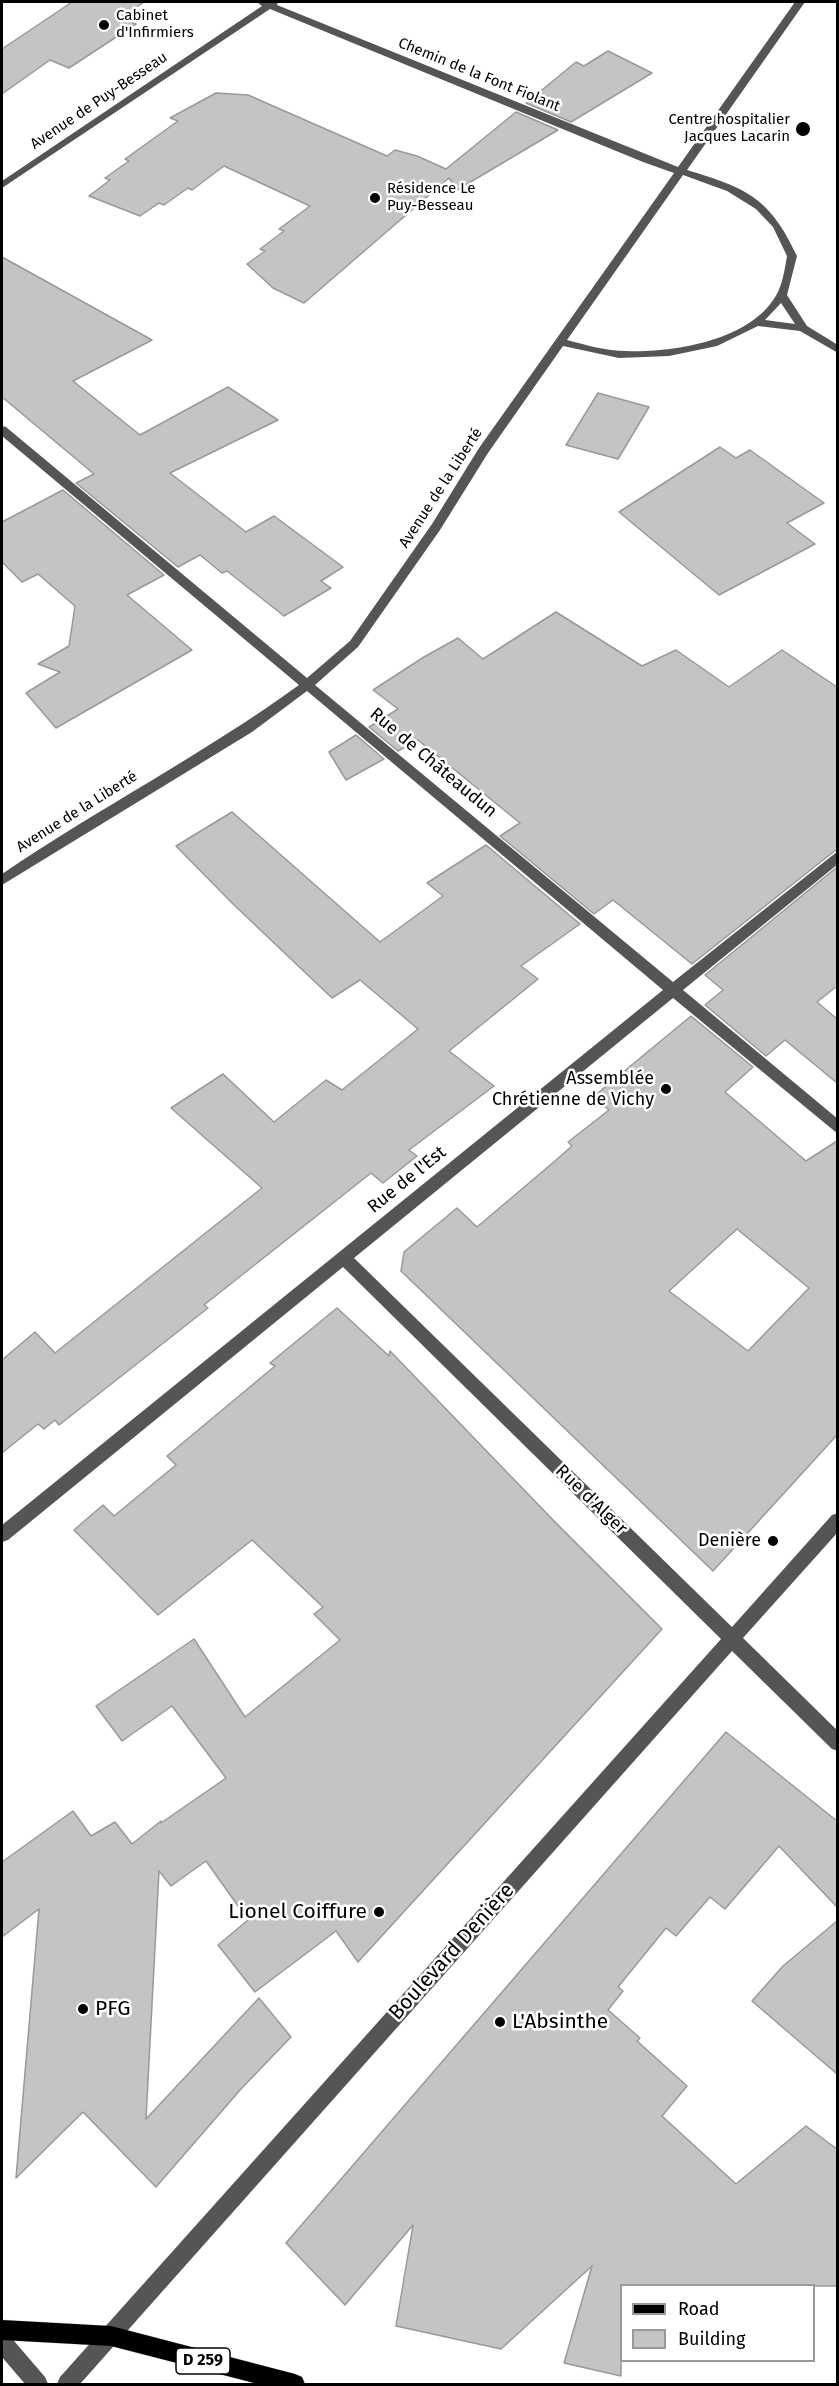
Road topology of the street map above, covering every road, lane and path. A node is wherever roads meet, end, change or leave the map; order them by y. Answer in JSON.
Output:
{"nodes":[{"id":1,"x":268,"y":2,"type":"edge"},
{"id":2,"x":800,"y":2,"type":"edge"},
{"id":3,"x":678,"y":172,"type":"junction"},
{"id":4,"x":2,"y":185,"type":"edge"},
{"id":5,"x":782,"y":295,"type":"junction"},
{"id":6,"x":758,"y":323,"type":"junction"},
{"id":7,"x":803,"y":328,"type":"junction"},
{"id":8,"x":559,"y":342,"type":"junction"},
{"id":9,"x":837,"y":350,"type":"edge"},
{"id":10,"x":2,"y":430,"type":"edge"},
{"id":11,"x":308,"y":684,"type":"junction"},
{"id":12,"x":837,"y":856,"type":"edge"},
{"id":13,"x":2,"y":880,"type":"edge"},
{"id":14,"x":673,"y":989,"type":"junction"},
{"id":15,"x":837,"y":1128,"type":"edge"},
{"id":16,"x":343,"y":1257,"type":"junction"},
{"id":17,"x":837,"y":1520,"type":"edge"},
{"id":18,"x":2,"y":1534,"type":"edge"},
{"id":19,"x":732,"y":1639,"type":"junction"},
{"id":20,"x":837,"y":1743,"type":"edge"},
{"id":21,"x":2,"y":2331,"type":"edge"},
{"id":22,"x":111,"y":2336,"type":"junction"},
{"id":23,"x":2,"y":2342,"type":"edge"},
{"id":24,"x":38,"y":2385,"type":"edge"},
{"id":25,"x":67,"y":2385,"type":"edge"},
{"id":26,"x":295,"y":2385,"type":"edge"}],
"edges":[{"from":1,"to":3,"type":"street","name":"Chemin de la Font Fiolant"},
{"from":1,"to":4,"type":"street","name":"Avenue de Puy-Besseau"},
{"from":2,"to":3,"type":"street","name":"Avenue de la Liberté"},
{"from":3,"to":5,"type":"street","name":"Chemin de la Font Fiolant"},
{"from":3,"to":8,"type":"street","name":"Avenue de la Liberté"},
{"from":5,"to":6,"type":"street"},
{"from":5,"to":7,"type":"street"},
{"from":6,"to":7,"type":"street"},
{"from":6,"to":8,"type":"street"},
{"from":7,"to":9,"type":"street"},
{"from":8,"to":11,"type":"street","name":"Avenue de la Liberté"},
{"from":10,"to":11,"type":"street","name":"Rue de Châteaudun"},
{"from":11,"to":13,"type":"street","name":"Avenue de la Liberté"},
{"from":11,"to":14,"type":"street","name":"Rue de Châteaudun"},
{"from":12,"to":14,"type":"street","name":"Rue de l'Est"},
{"from":14,"to":15,"type":"street","name":"Rue de Châteaudun"},
{"from":14,"to":16,"type":"street","name":"Rue de l'Est"},
{"from":16,"to":18,"type":"street","name":"Rue de l'Est"},
{"from":16,"to":19,"type":"street","name":"Rue d'Alger"},
{"from":17,"to":19,"type":"street","name":"Boulevard Denière"},
{"from":19,"to":20,"type":"street","name":"Rue d'Alger"},
{"from":19,"to":22,"type":"street","name":"Boulevard Denière"},
{"from":21,"to":22,"type":"main road"},
{"from":22,"to":25,"type":"street","name":"Boulevard Denière"},
{"from":22,"to":26,"type":"main road","number":"D 259"},
{"from":23,"to":24,"type":"street"}]}
